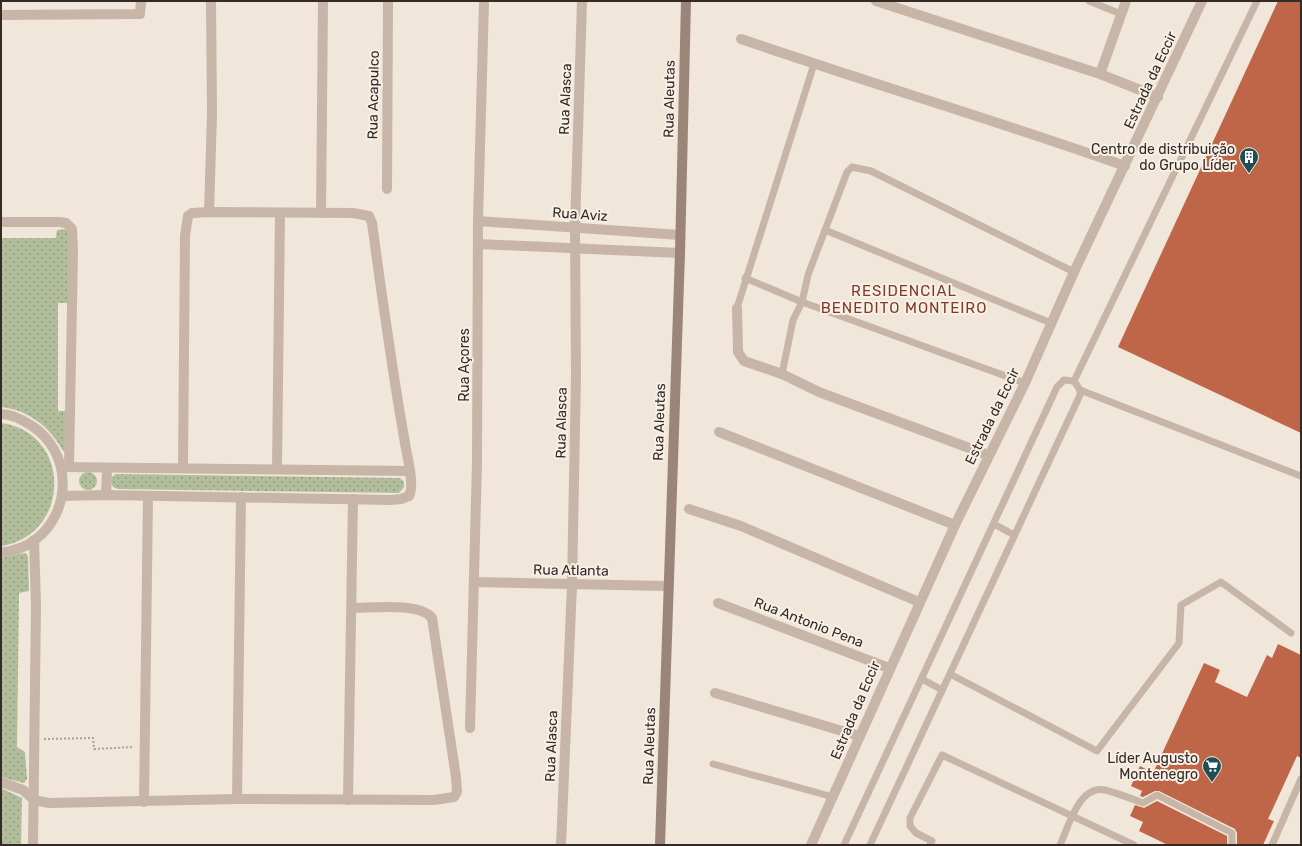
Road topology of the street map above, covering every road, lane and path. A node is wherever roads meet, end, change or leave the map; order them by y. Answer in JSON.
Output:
{"nodes":[{"id":1,"x":141,"y":1,"type":"edge"},
{"id":2,"x":211,"y":1,"type":"edge"},
{"id":3,"x":323,"y":1,"type":"edge"},
{"id":4,"x":388,"y":1,"type":"edge"},
{"id":5,"x":484,"y":1,"type":"edge"},
{"id":6,"x":582,"y":1,"type":"edge"},
{"id":7,"x":686,"y":1,"type":"edge"},
{"id":8,"x":876,"y":1,"type":"edge"},
{"id":9,"x":1089,"y":1,"type":"edge"},
{"id":10,"x":1126,"y":1,"type":"edge"},
{"id":11,"x":1202,"y":1,"type":"edge"},
{"id":12,"x":1258,"y":1,"type":"edge"},
{"id":13,"x":1121,"y":14,"type":"junction"},
{"id":14,"x":1,"y":15,"type":"edge"},
{"id":15,"x":741,"y":39,"type":"dead end"},
{"id":16,"x":814,"y":64,"type":"junction"},
{"id":17,"x":1100,"y":74,"type":"junction"},
{"id":18,"x":1158,"y":97,"type":"junction"},
{"id":19,"x":1125,"y":166,"type":"junction"},
{"id":20,"x":387,"y":189,"type":"dead end"},
{"id":21,"x":209,"y":212,"type":"junction"},
{"id":22,"x":280,"y":213,"type":"junction"},
{"id":23,"x":320,"y":213,"type":"junction"},
{"id":24,"x":478,"y":221,"type":"junction"},
{"id":25,"x":1,"y":222,"type":"edge"},
{"id":26,"x":575,"y":227,"type":"junction"},
{"id":27,"x":825,"y":230,"type":"junction"},
{"id":28,"x":680,"y":234,"type":"junction"},
{"id":29,"x":478,"y":244,"type":"junction"},
{"id":30,"x":575,"y":249,"type":"junction"},
{"id":31,"x":680,"y":253,"type":"junction"},
{"id":32,"x":1074,"y":272,"type":"junction"},
{"id":33,"x":745,"y":278,"type":"junction"},
{"id":34,"x":802,"y":302,"type":"junction"},
{"id":35,"x":737,"y":308,"type":"joint"},
{"id":36,"x":1052,"y":323,"type":"junction"},
{"id":37,"x":782,"y":374,"type":"junction"},
{"id":38,"x":1074,"y":381,"type":"junction"},
{"id":39,"x":1025,"y":383,"type":"junction"},
{"id":40,"x":1080,"y":390,"type":"junction"},
{"id":41,"x":1,"y":414,"type":"edge"},
{"id":42,"x":719,"y":432,"type":"dead end"},
{"id":43,"x":988,"y":455,"type":"junction"},
{"id":44,"x":65,"y":467,"type":"junction"},
{"id":45,"x":183,"y":468,"type":"junction"},
{"id":46,"x":107,"y":469,"type":"junction"},
{"id":47,"x":278,"y":469,"type":"junction"},
{"id":48,"x":410,"y":472,"type":"junction"},
{"id":49,"x":1301,"y":476,"type":"edge"},
{"id":50,"x":106,"y":494,"type":"junction"},
{"id":51,"x":62,"y":496,"type":"junction"},
{"id":52,"x":148,"y":496,"type":"junction"},
{"id":53,"x":241,"y":497,"type":"junction"},
{"id":54,"x":353,"y":499,"type":"junction"},
{"id":55,"x":689,"y":509,"type":"dead end"},
{"id":56,"x":994,"y":524,"type":"junction"},
{"id":57,"x":955,"y":525,"type":"junction"},
{"id":58,"x":1014,"y":535,"type":"junction"},
{"id":59,"x":34,"y":540,"type":"junction"},
{"id":60,"x":1,"y":553,"type":"edge"},
{"id":61,"x":474,"y":582,"type":"junction"},
{"id":62,"x":572,"y":585,"type":"junction"},
{"id":63,"x":667,"y":586,"type":"junction"},
{"id":64,"x":919,"y":602,"type":"junction"},
{"id":65,"x":718,"y":603,"type":"dead end"},
{"id":66,"x":352,"y":608,"type":"junction"},
{"id":67,"x":1291,"y":633,"type":"dead end"},
{"id":68,"x":889,"y":668,"type":"junction"},
{"id":69,"x":950,"y":674,"type":"junction"},
{"id":70,"x":922,"y":679,"type":"junction"},
{"id":71,"x":942,"y":690,"type":"junction"},
{"id":72,"x":715,"y":693,"type":"dead end"},
{"id":73,"x":470,"y":728,"type":"dead end"},
{"id":74,"x":859,"y":736,"type":"junction"},
{"id":75,"x":34,"y":739,"type":"junction"},
{"id":76,"x":145,"y":746,"type":"junction"},
{"id":77,"x":713,"y":764,"type":"dead end"},
{"id":78,"x":1301,"y":779,"type":"edge"},
{"id":79,"x":1,"y":782,"type":"edge"},
{"id":80,"x":833,"y":797,"type":"junction"},
{"id":81,"x":237,"y":799,"type":"junction"},
{"id":82,"x":34,"y":800,"type":"junction"},
{"id":83,"x":348,"y":800,"type":"junction"},
{"id":84,"x":144,"y":802,"type":"junction"},
{"id":85,"x":1072,"y":816,"type":"junction"},
{"id":86,"x":33,"y":845,"type":"edge"},
{"id":87,"x":561,"y":845,"type":"edge"},
{"id":88,"x":660,"y":845,"type":"edge"},
{"id":89,"x":811,"y":845,"type":"edge"},
{"id":90,"x":844,"y":845,"type":"edge"},
{"id":91,"x":870,"y":845,"type":"edge"},
{"id":92,"x":930,"y":845,"type":"edge"},
{"id":93,"x":1060,"y":845,"type":"edge"},
{"id":94,"x":1134,"y":845,"type":"edge"},
{"id":95,"x":1232,"y":845,"type":"edge"},
{"id":96,"x":1272,"y":845,"type":"edge"}],
"edges":[{"from":1,"to":14,"type":"street"},
{"from":2,"to":21,"type":"street"},
{"from":3,"to":23,"type":"street"},
{"from":4,"to":20,"type":"street","name":"Rua Acapulco"},
{"from":5,"to":24,"type":"street","name":"Rua Açores"},
{"from":6,"to":26,"type":"street","name":"Rua Alasca"},
{"from":7,"to":28,"type":"street","name":"Rua Aleutas"},
{"from":8,"to":17,"type":"street"},
{"from":9,"to":13,"type":"lane"},
{"from":10,"to":13,"type":"street"},
{"from":11,"to":18,"type":"street","name":"Estrada da Eccir"},
{"from":12,"to":38,"type":"lane"},
{"from":13,"to":17,"type":"street"},
{"from":15,"to":16,"type":"street"},
{"from":16,"to":19,"type":"street"},
{"from":16,"to":33,"type":"lane"},
{"from":17,"to":18,"type":"street"},
{"from":18,"to":19,"type":"street","name":"Estrada da Eccir"},
{"from":19,"to":32,"type":"street","name":"Estrada da Eccir"},
{"from":21,"to":22,"type":"street"},
{"from":21,"to":45,"type":"street"},
{"from":22,"to":23,"type":"street"},
{"from":22,"to":47,"type":"street"},
{"from":23,"to":48,"type":"street"},
{"from":24,"to":26,"type":"street","name":"Rua Aviz"},
{"from":24,"to":29,"type":"street","name":"Rua Açores"},
{"from":25,"to":44,"type":"street"},
{"from":26,"to":28,"type":"street","name":"Rua Aviz"},
{"from":26,"to":30,"type":"street","name":"Rua Alasca"},
{"from":27,"to":32,"type":"lane"},
{"from":27,"to":34,"type":"lane"},
{"from":27,"to":36,"type":"lane"},
{"from":28,"to":31,"type":"street","name":"Rua Aleutas"},
{"from":29,"to":30,"type":"street"},
{"from":29,"to":61,"type":"street","name":"Rua Açores"},
{"from":30,"to":31,"type":"street"},
{"from":30,"to":62,"type":"street","name":"Rua Alasca"},
{"from":31,"to":63,"type":"street","name":"Rua Aleutas"},
{"from":32,"to":36,"type":"street","name":"Estrada da Eccir"},
{"from":33,"to":34,"type":"lane"},
{"from":33,"to":35,"type":"lane"},
{"from":34,"to":37,"type":"lane"},
{"from":34,"to":39,"type":"lane"},
{"from":35,"to":37,"type":"street"},
{"from":36,"to":39,"type":"street","name":"Estrada da Eccir"},
{"from":37,"to":43,"type":"street"},
{"from":38,"to":40,"type":"lane"},
{"from":38,"to":56,"type":"lane"},
{"from":39,"to":43,"type":"street","name":"Estrada da Eccir"},
{"from":40,"to":49,"type":"lane"},
{"from":40,"to":58,"type":"lane"},
{"from":41,"to":44,"type":"street"},
{"from":42,"to":57,"type":"street"},
{"from":43,"to":57,"type":"street","name":"Estrada da Eccir"},
{"from":44,"to":46,"type":"street"},
{"from":44,"to":51,"type":"street"},
{"from":45,"to":46,"type":"street"},
{"from":45,"to":47,"type":"street"},
{"from":46,"to":50,"type":"street"},
{"from":47,"to":48,"type":"street"},
{"from":48,"to":54,"type":"street"},
{"from":50,"to":51,"type":"street"},
{"from":50,"to":52,"type":"street"},
{"from":51,"to":59,"type":"street"},
{"from":52,"to":53,"type":"street"},
{"from":52,"to":76,"type":"street"},
{"from":53,"to":54,"type":"street"},
{"from":53,"to":81,"type":"street"},
{"from":54,"to":66,"type":"street"},
{"from":55,"to":64,"type":"street"},
{"from":56,"to":58,"type":"lane"},
{"from":56,"to":70,"type":"lane"},
{"from":57,"to":64,"type":"street","name":"Estrada da Eccir"},
{"from":58,"to":69,"type":"lane"},
{"from":59,"to":60,"type":"street"},
{"from":59,"to":75,"type":"street"},
{"from":61,"to":62,"type":"street","name":"Rua Atlanta"},
{"from":61,"to":73,"type":"street","name":"Rua Açores"},
{"from":62,"to":63,"type":"street","name":"Rua Atlanta"},
{"from":62,"to":87,"type":"street","name":"Rua Alasca"},
{"from":63,"to":88,"type":"street","name":"Rua Aleutas"},
{"from":64,"to":68,"type":"street","name":"Estrada da Eccir"},
{"from":65,"to":68,"type":"street","name":"Rua Antonio Pena"},
{"from":66,"to":83,"type":"street"},
{"from":66,"to":83,"type":"street"},
{"from":67,"to":69,"type":"lane"},
{"from":68,"to":74,"type":"street","name":"Estrada da Eccir"},
{"from":69,"to":71,"type":"lane"},
{"from":70,"to":71,"type":"lane"},
{"from":70,"to":90,"type":"lane"},
{"from":71,"to":91,"type":"lane"},
{"from":72,"to":74,"type":"street"},
{"from":74,"to":80,"type":"street","name":"Estrada da Eccir"},
{"from":75,"to":76,"type":"path"},
{"from":75,"to":82,"type":"street"},
{"from":76,"to":84,"type":"street"},
{"from":77,"to":80,"type":"lane"},
{"from":78,"to":96,"type":"lane"},
{"from":79,"to":82,"type":"street"},
{"from":80,"to":89,"type":"street","name":"Estrada da Eccir"},
{"from":81,"to":83,"type":"street"},
{"from":81,"to":84,"type":"street"},
{"from":82,"to":84,"type":"street"},
{"from":82,"to":86,"type":"street"},
{"from":85,"to":92,"type":"lane"},
{"from":85,"to":93,"type":"lane"},
{"from":85,"to":94,"type":"lane"},
{"from":85,"to":95,"type":"lane"}]}
